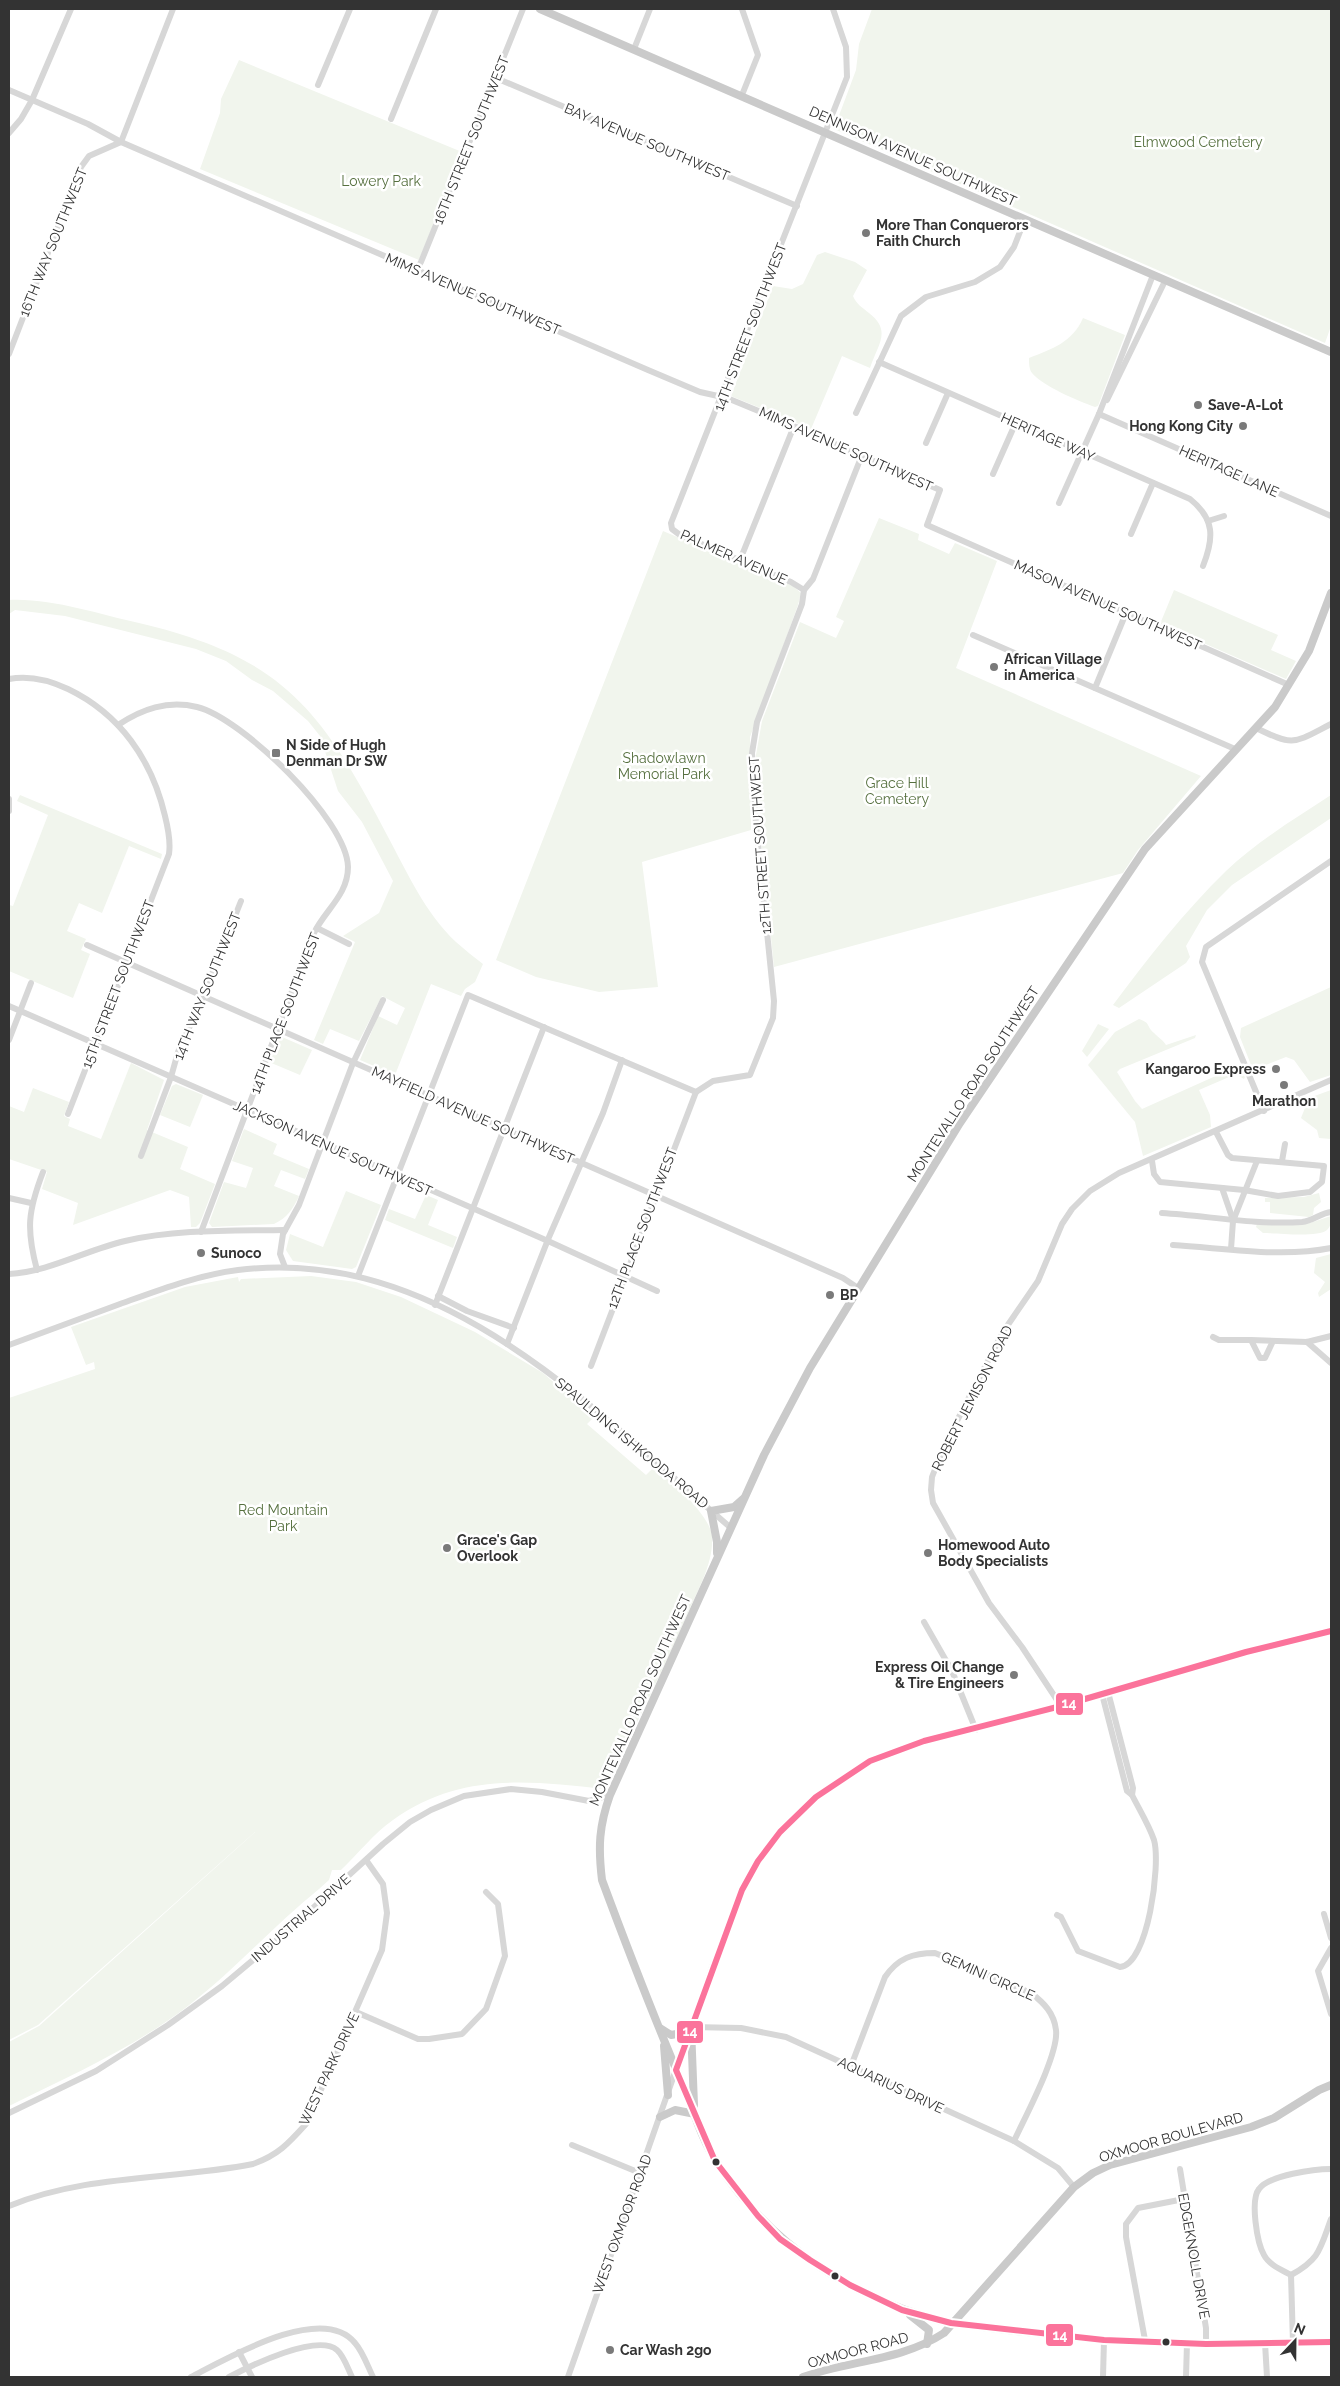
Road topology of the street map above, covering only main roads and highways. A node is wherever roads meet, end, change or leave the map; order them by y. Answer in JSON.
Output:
{"nodes":[{"id":1,"x":540,"y":9,"type":"edge"},
{"id":2,"x":1331,"y":352,"type":"edge"},
{"id":3,"x":1331,"y":593,"type":"edge"},
{"id":4,"x":744,"y":1498,"type":"junction"},
{"id":5,"x":716,"y":1559,"type":"junction"},
{"id":6,"x":660,"y":2028,"type":"junction"},
{"id":7,"x":664,"y":2038,"type":"junction"},
{"id":8,"x":1331,"y":2085,"type":"edge"},
{"id":9,"x":668,"y":2095,"type":"road end"},
{"id":10,"x":695,"y":2114,"type":"junction"},
{"id":11,"x":660,"y":2117,"type":"road end"},
{"id":12,"x":902,"y":2310,"type":"junction"},
{"id":13,"x":954,"y":2324,"type":"junction"},
{"id":14,"x":927,"y":2344,"type":"junction"},
{"id":15,"x":803,"y":2377,"type":"edge"}],
"edges":[{"from":1,"to":2,"type":"main road","name":"DENNISON AVENUE SOUTHWEST"},
{"from":3,"to":4,"type":"main road","name":"MONTEVALLO ROAD SOUTHWEST"},
{"from":4,"to":5,"type":"main road","name":"MONTEVALLO ROAD SOUTHWEST"},
{"from":4,"to":5,"type":"main road"},
{"from":5,"to":6,"type":"main road","name":"MONTEVALLO ROAD SOUTHWEST"},
{"from":6,"to":7,"type":"main road","name":"MONTEVALLO ROAD SOUTHWEST"},
{"from":6,"to":10,"type":"main road"},
{"from":7,"to":9,"type":"main road"},
{"from":7,"to":10,"type":"main road","name":"MONTEVALLO ROAD SOUTHWEST"},
{"from":8,"to":13,"type":"main road","name":"OXMOOR BOULEVARD"},
{"from":10,"to":11,"type":"main road"},
{"from":10,"to":12,"type":"main road","name":"MONTEVALLO ROAD SOUTHWEST"},
{"from":12,"to":13,"type":"main road"},
{"from":12,"to":14,"type":"main road"},
{"from":13,"to":14,"type":"main road","name":"OXMOOR ROAD"},
{"from":14,"to":15,"type":"main road","name":"OXMOOR ROAD"}]}
